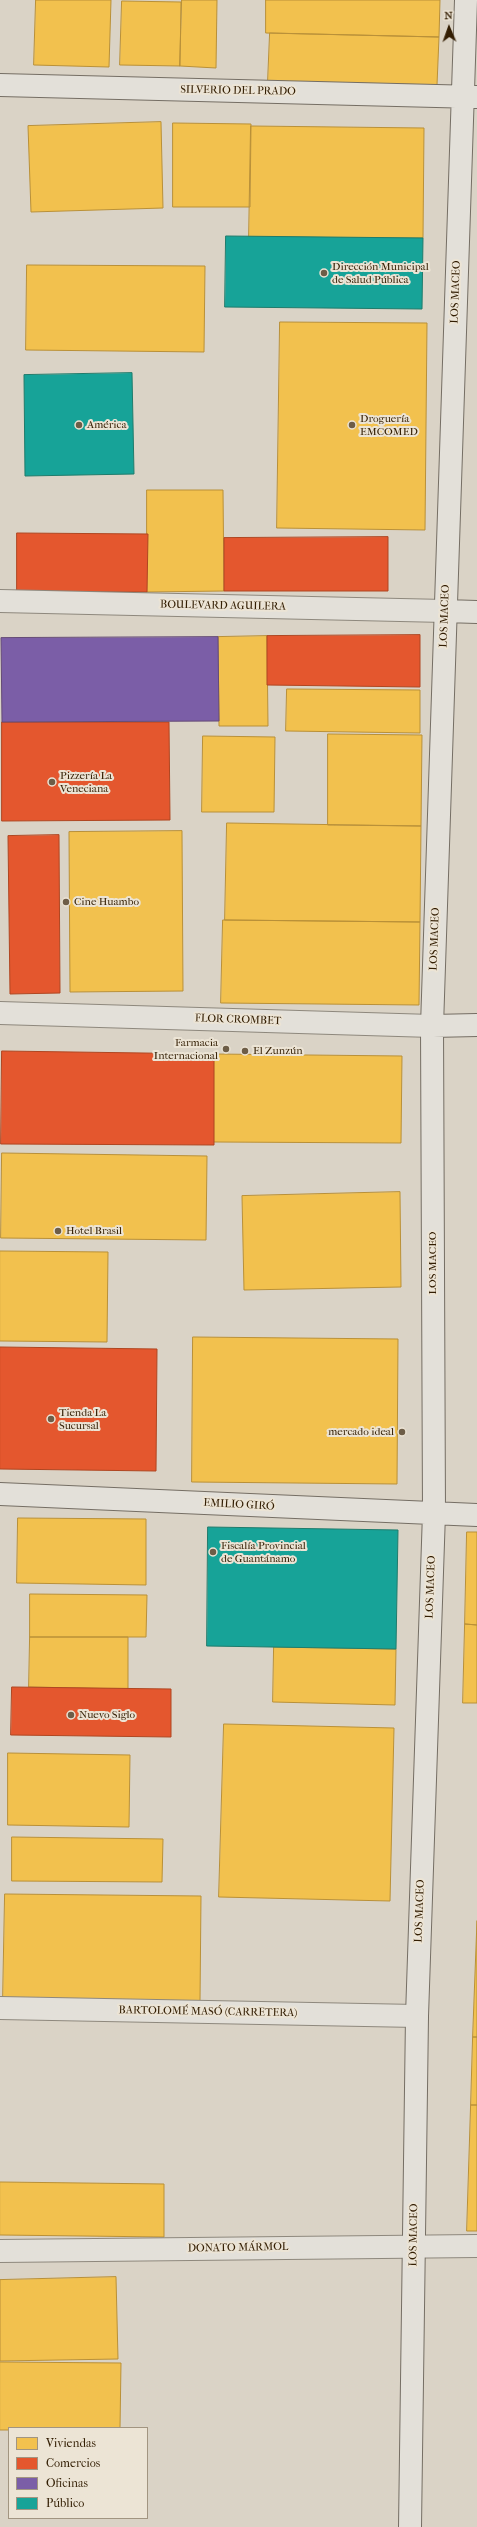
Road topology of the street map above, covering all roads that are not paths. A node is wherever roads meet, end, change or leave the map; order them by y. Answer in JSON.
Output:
{"nodes":[{"id":1,"x":466,"y":0,"type":"edge"},
{"id":2,"x":0,"y":85,"type":"edge"},
{"id":3,"x":470,"y":97,"type":"edge"},
{"id":4,"x":0,"y":601,"type":"edge"},
{"id":5,"x":445,"y":611,"type":"junction"},
{"id":6,"x":477,"y":612,"type":"edge"},
{"id":7,"x":0,"y":1013,"type":"edge"},
{"id":8,"x":432,"y":1026,"type":"junction"},
{"id":9,"x":477,"y":1026,"type":"edge"},
{"id":10,"x":0,"y":1494,"type":"edge"},
{"id":11,"x":434,"y":1513,"type":"junction"},
{"id":12,"x":477,"y":1515,"type":"edge"},
{"id":13,"x":0,"y":2008,"type":"edge"},
{"id":14,"x":417,"y":2016,"type":"junction"},
{"id":15,"x":414,"y":2245,"type":"junction"},
{"id":16,"x":477,"y":2246,"type":"edge"},
{"id":17,"x":0,"y":2251,"type":"edge"},
{"id":18,"x":410,"y":2527,"type":"edge"}],
"edges":[{"from":1,"to":3,"type":"main road","name":"LOS MACEO"},
{"from":2,"to":3,"type":"main road","name":"SILVERIO DEL PRADO"},
{"from":3,"to":5,"type":"main road","name":"LOS MACEO"},
{"from":4,"to":5,"type":"main road","name":"BOULEVARD AGUILERA"},
{"from":5,"to":6,"type":"main road","name":"BOULEVARD AGUILERA"},
{"from":5,"to":8,"type":"main road","name":"LOS MACEO"},
{"from":7,"to":8,"type":"main road","name":"FLOR CROMBET"},
{"from":8,"to":9,"type":"main road","name":"FLOR CROMBET"},
{"from":8,"to":11,"type":"main road","name":"LOS MACEO"},
{"from":10,"to":11,"type":"main road","name":"EMILIO GIRÓ"},
{"from":11,"to":12,"type":"main road","name":"EMILIO GIRÓ"},
{"from":11,"to":14,"type":"main road","name":"LOS MACEO"},
{"from":13,"to":14,"type":"main road","name":"BARTOLOMÉ MASÓ (CARRETERA)"},
{"from":14,"to":15,"type":"main road","name":"LOS MACEO"},
{"from":15,"to":16,"type":"main road","name":"DONATO MÁRMOL"},
{"from":15,"to":17,"type":"main road","name":"DONATO MÁRMOL"},
{"from":15,"to":18,"type":"main road","name":"LOS MACEO"}]}
